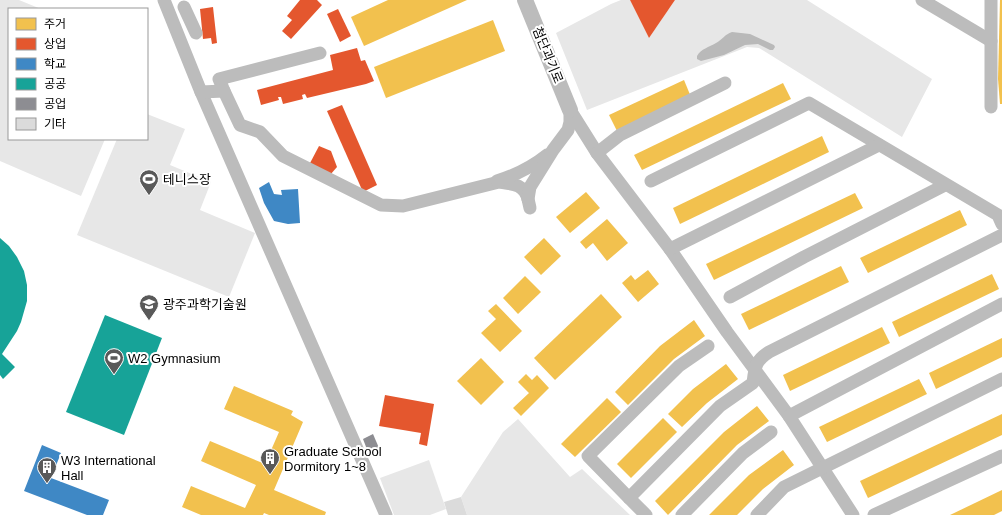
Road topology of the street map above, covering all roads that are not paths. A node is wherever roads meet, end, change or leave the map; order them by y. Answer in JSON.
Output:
{"nodes":[{"id":1,"x":164,"y":0,"type":"edge"},
{"id":2,"x":525,"y":0,"type":"edge"},
{"id":3,"x":922,"y":0,"type":"edge"},
{"id":4,"x":991,"y":0,"type":"edge"},
{"id":5,"x":188,"y":3,"type":"edge"},
{"id":6,"x":171,"y":18,"type":"junction"},
{"id":7,"x":196,"y":33,"type":"dead end"},
{"id":8,"x":991,"y":41,"type":"junction"},
{"id":9,"x":320,"y":53,"type":"dead end"},
{"id":10,"x":725,"y":83,"type":"dead end"},
{"id":11,"x":224,"y":91,"type":"junction"},
{"id":12,"x":202,"y":92,"type":"junction"},
{"id":13,"x":991,"y":107,"type":"dead end"},
{"id":14,"x":570,"y":110,"type":"junction"},
{"id":15,"x":879,"y":145,"type":"junction"},
{"id":16,"x":553,"y":150,"type":"junction"},
{"id":17,"x":597,"y":153,"type":"junction"},
{"id":18,"x":651,"y":181,"type":"dead end"},
{"id":19,"x":494,"y":183,"type":"junction"},
{"id":20,"x":946,"y":185,"type":"junction"},
{"id":21,"x":1002,"y":224,"type":"edge"},
{"id":22,"x":1002,"y":235,"type":"edge"},
{"id":23,"x":670,"y":249,"type":"junction"},
{"id":24,"x":730,"y":297,"type":"dead end"},
{"id":25,"x":1002,"y":304,"type":"edge"},
{"id":26,"x":708,"y":346,"type":"dead end"},
{"id":27,"x":755,"y":370,"type":"junction"},
{"id":28,"x":1002,"y":379,"type":"edge"},
{"id":29,"x":790,"y":416,"type":"junction"},
{"id":30,"x":771,"y":432,"type":"dead end"},
{"id":31,"x":1002,"y":456,"type":"edge"},
{"id":32,"x":823,"y":467,"type":"junction"},
{"id":33,"x":629,"y":498,"type":"junction"},
{"id":34,"x":386,"y":515,"type":"edge"},
{"id":35,"x":646,"y":515,"type":"edge"},
{"id":36,"x":682,"y":515,"type":"edge"},
{"id":37,"x":757,"y":515,"type":"edge"},
{"id":38,"x":853,"y":515,"type":"edge"},
{"id":39,"x":874,"y":515,"type":"edge"}],
"edges":[{"from":1,"to":6,"type":"street"},
{"from":2,"to":14,"type":"street","name":"첨단과기로"},
{"from":3,"to":8,"type":"street"},
{"from":4,"to":8,"type":"street"},
{"from":5,"to":6,"type":"street"},
{"from":5,"to":7,"type":"street"},
{"from":6,"to":12,"type":"street"},
{"from":8,"to":13,"type":"street"},
{"from":9,"to":11,"type":"street"},
{"from":10,"to":17,"type":"street"},
{"from":11,"to":12,"type":"street"},
{"from":11,"to":19,"type":"street"},
{"from":12,"to":34,"type":"street"},
{"from":14,"to":16,"type":"street"},
{"from":14,"to":17,"type":"street"},
{"from":15,"to":18,"type":"street"},
{"from":15,"to":20,"type":"street"},
{"from":15,"to":23,"type":"street"},
{"from":16,"to":19,"type":"street"},
{"from":16,"to":19,"type":"street"},
{"from":17,"to":23,"type":"street"},
{"from":20,"to":21,"type":"street"},
{"from":20,"to":24,"type":"street"},
{"from":22,"to":27,"type":"street"},
{"from":23,"to":27,"type":"street"},
{"from":25,"to":29,"type":"street"},
{"from":26,"to":33,"type":"street"},
{"from":27,"to":29,"type":"street"},
{"from":27,"to":33,"type":"street"},
{"from":28,"to":32,"type":"street"},
{"from":29,"to":32,"type":"street"},
{"from":30,"to":36,"type":"street"},
{"from":31,"to":39,"type":"street"},
{"from":32,"to":37,"type":"street"},
{"from":32,"to":38,"type":"street"},
{"from":33,"to":35,"type":"street"}]}
